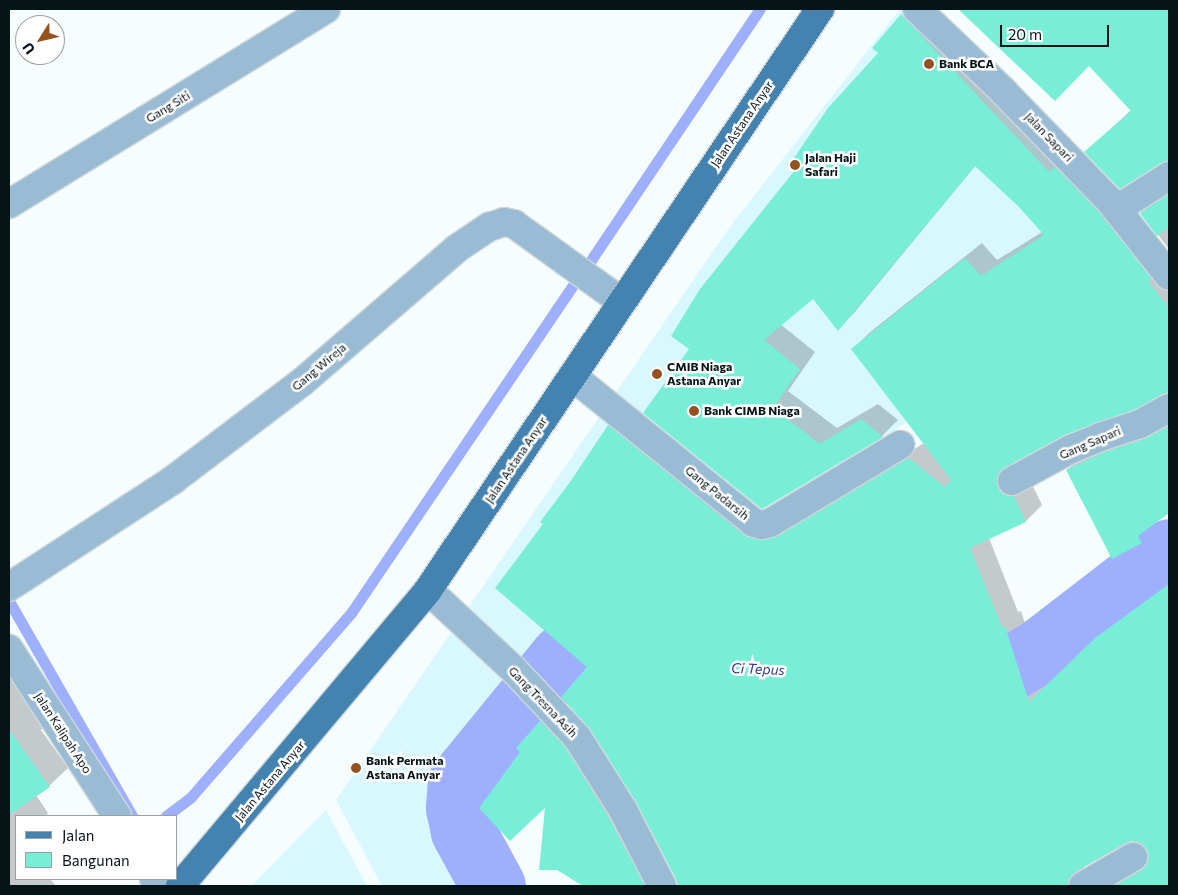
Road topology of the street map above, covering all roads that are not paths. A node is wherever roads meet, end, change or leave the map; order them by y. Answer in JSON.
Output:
{"nodes":[{"id":1,"x":326,"y":9,"type":"edge"},
{"id":2,"x":820,"y":9,"type":"edge"},
{"id":3,"x":916,"y":9,"type":"edge"},
{"id":4,"x":1169,"y":176,"type":"edge"},
{"id":5,"x":9,"y":204,"type":"edge"},
{"id":6,"x":1117,"y":209,"type":"junction"},
{"id":7,"x":1169,"y":276,"type":"edge"},
{"id":8,"x":622,"y":302,"type":"junction"},
{"id":9,"x":572,"y":376,"type":"junction"},
{"id":10,"x":1169,"y":408,"type":"edge"},
{"id":11,"x":900,"y":445,"type":"dead end"},
{"id":12,"x":1012,"y":481,"type":"dead end"},
{"id":13,"x":9,"y":587,"type":"edge"},
{"id":14,"x":428,"y":590,"type":"junction"},
{"id":15,"x":9,"y":649,"type":"edge"},
{"id":16,"x":116,"y":815,"type":"edge"},
{"id":17,"x":1133,"y":857,"type":"dead end"},
{"id":18,"x":180,"y":886,"type":"edge"},
{"id":19,"x":662,"y":886,"type":"edge"},
{"id":20,"x":1083,"y":886,"type":"edge"}],
"edges":[{"from":1,"to":5,"type":"street","name":"Gang Siti"},
{"from":2,"to":8,"type":"main road","name":"Jalan Astana Anyar"},
{"from":3,"to":6,"type":"street","name":"Jalan Sapari"},
{"from":4,"to":6,"type":"street"},
{"from":6,"to":7,"type":"street","name":"Jalan Sapari"},
{"from":8,"to":9,"type":"main road","name":"Jalan Astana Anyar"},
{"from":8,"to":13,"type":"street","name":"Gang Wireja"},
{"from":9,"to":11,"type":"street","name":"Gang Padarsih"},
{"from":9,"to":14,"type":"main road","name":"Jalan Astana Anyar"},
{"from":10,"to":12,"type":"street","name":"Gang Sapari"},
{"from":14,"to":18,"type":"main road","name":"Jalan Astana Anyar"},
{"from":14,"to":19,"type":"street","name":"Gang Tresna Asih"},
{"from":15,"to":16,"type":"street","name":"Jalan Kalipah Apo"},
{"from":17,"to":20,"type":"street"}]}
